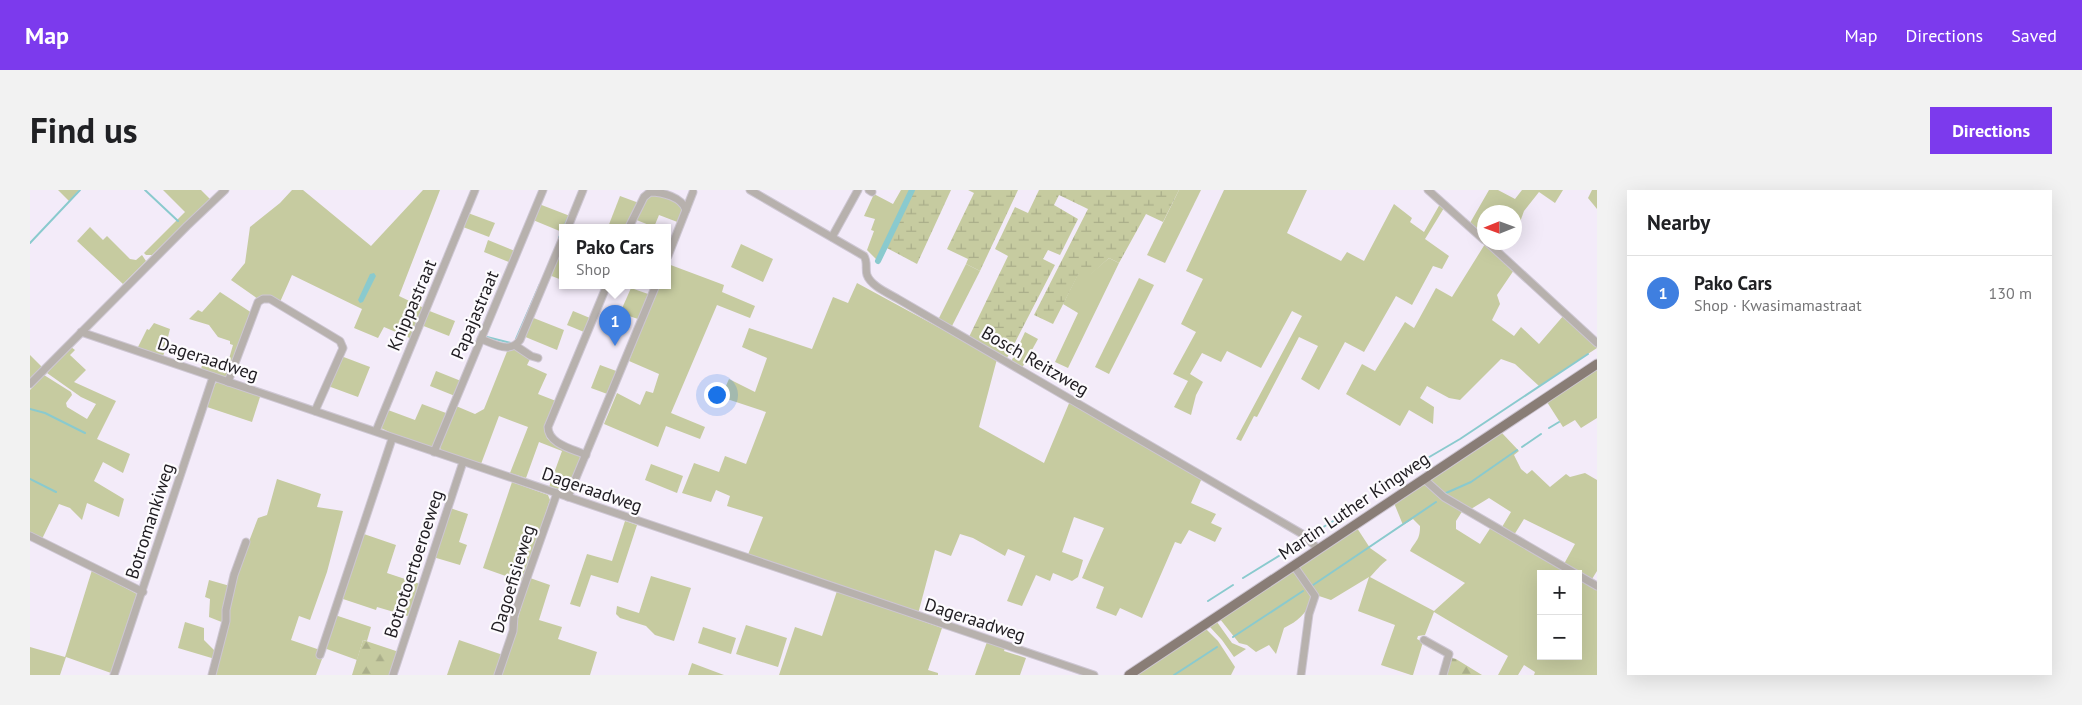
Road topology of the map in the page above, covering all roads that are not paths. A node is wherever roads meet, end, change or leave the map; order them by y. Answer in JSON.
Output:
{"nodes":[{"id":1,"x":225,"y":190,"type":"edge"},
{"id":2,"x":475,"y":190,"type":"edge"},
{"id":3,"x":543,"y":190,"type":"edge"},
{"id":4,"x":583,"y":190,"type":"edge"},
{"id":5,"x":750,"y":190,"type":"edge"},
{"id":6,"x":858,"y":190,"type":"edge"},
{"id":7,"x":1428,"y":190,"type":"edge"},
{"id":8,"x":693,"y":192,"type":"dead end"},
{"id":9,"x":686,"y":210,"type":"junction"},
{"id":10,"x":569,"y":224,"type":"edge"},
{"id":11,"x":630,"y":224,"type":"edge"},
{"id":12,"x":1477,"y":233,"type":"edge"},
{"id":13,"x":832,"y":237,"type":"junction"},
{"id":14,"x":559,"y":247,"type":"edge"},
{"id":15,"x":671,"y":248,"type":"edge"},
{"id":16,"x":1496,"y":250,"type":"edge"},
{"id":17,"x":605,"y":289,"type":"edge"},
{"id":18,"x":654,"y":289,"type":"edge"},
{"id":19,"x":81,"y":332,"type":"junction"},
{"id":20,"x":481,"y":339,"type":"junction"},
{"id":21,"x":1597,"y":343,"type":"edge"},
{"id":22,"x":516,"y":346,"type":"junction"},
{"id":23,"x":538,"y":358,"type":"dead end"},
{"id":24,"x":1597,"y":364,"type":"edge"},
{"id":25,"x":213,"y":377,"type":"junction"},
{"id":26,"x":228,"y":382,"type":"junction"},
{"id":27,"x":30,"y":384,"type":"edge"},
{"id":28,"x":315,"y":411,"type":"junction"},
{"id":29,"x":376,"y":431,"type":"junction"},
{"id":30,"x":392,"y":439,"type":"junction"},
{"id":31,"x":434,"y":452,"type":"junction"},
{"id":32,"x":586,"y":455,"type":"junction"},
{"id":33,"x":463,"y":462,"type":"junction"},
{"id":34,"x":1424,"y":479,"type":"junction"},
{"id":35,"x":557,"y":493,"type":"junction"},
{"id":36,"x":568,"y":497,"type":"junction"},
{"id":37,"x":30,"y":536,"type":"edge"},
{"id":38,"x":246,"y":542,"type":"dead end"},
{"id":39,"x":1318,"y":549,"type":"junction"},
{"id":40,"x":1294,"y":566,"type":"junction"},
{"id":41,"x":1570,"y":570,"type":"edge"},
{"id":42,"x":1582,"y":577,"type":"edge"},
{"id":43,"x":1597,"y":586,"type":"edge"},
{"id":44,"x":143,"y":592,"type":"junction"},
{"id":45,"x":1424,"y":640,"type":"dead end"},
{"id":46,"x":320,"y":655,"type":"dead end"},
{"id":47,"x":114,"y":675,"type":"edge"},
{"id":48,"x":212,"y":675,"type":"edge"},
{"id":49,"x":394,"y":675,"type":"edge"},
{"id":50,"x":498,"y":675,"type":"edge"},
{"id":51,"x":1094,"y":675,"type":"edge"},
{"id":52,"x":1129,"y":675,"type":"edge"},
{"id":53,"x":1301,"y":675,"type":"edge"},
{"id":54,"x":1443,"y":675,"type":"edge"}],
"edges":[{"from":1,"to":19,"type":"street"},
{"from":2,"to":29,"type":"street","name":"Knippastraat"},
{"from":3,"to":20,"type":"street","name":"Papajastraat"},
{"from":4,"to":10,"type":"street"},
{"from":5,"to":13,"type":"street","name":"Bosch Reitzweg"},
{"from":6,"to":13,"type":"street"},
{"from":7,"to":12,"type":"street"},
{"from":8,"to":9,"type":"street"},
{"from":9,"to":11,"type":"street"},
{"from":9,"to":15,"type":"street"},
{"from":13,"to":39,"type":"street","name":"Bosch Reitzweg"},
{"from":14,"to":22,"type":"street"},
{"from":16,"to":21,"type":"street"},
{"from":17,"to":32,"type":"street"},
{"from":18,"to":32,"type":"street"},
{"from":19,"to":25,"type":"street","name":"Dageraadweg"},
{"from":19,"to":27,"type":"street"},
{"from":20,"to":22,"type":"street"},
{"from":20,"to":31,"type":"street","name":"Papajastraat"},
{"from":22,"to":23,"type":"street"},
{"from":24,"to":34,"type":"main road","name":"Martin Luther Kingweg"},
{"from":25,"to":26,"type":"street","name":"Dageraadweg"},
{"from":25,"to":44,"type":"street","name":"Botromankiweg"},
{"from":26,"to":28,"type":"street","name":"Dageraadweg"},
{"from":26,"to":28,"type":"street"},
{"from":28,"to":29,"type":"street","name":"Dageraadweg"},
{"from":29,"to":30,"type":"street","name":"Dageraadweg"},
{"from":30,"to":31,"type":"street","name":"Dageraadweg"},
{"from":30,"to":46,"type":"street"},
{"from":31,"to":33,"type":"street","name":"Dageraadweg"},
{"from":32,"to":36,"type":"street"},
{"from":33,"to":35,"type":"street","name":"Dageraadweg"},
{"from":33,"to":49,"type":"street","name":"Botrotoertoeroeweg"},
{"from":34,"to":39,"type":"main road","name":"Martin Luther Kingweg"},
{"from":34,"to":41,"type":"street"},
{"from":35,"to":36,"type":"street","name":"Dageraadweg"},
{"from":35,"to":50,"type":"street","name":"Dagoefisieweg"},
{"from":36,"to":51,"type":"street","name":"Dageraadweg"},
{"from":37,"to":44,"type":"street"},
{"from":38,"to":48,"type":"street"},
{"from":39,"to":40,"type":"main road","name":"Martin Luther Kingweg"},
{"from":40,"to":52,"type":"main road","name":"Martin Luther Kingweg"},
{"from":40,"to":53,"type":"street"},
{"from":42,"to":43,"type":"street"},
{"from":44,"to":47,"type":"street","name":"Botromankiweg"},
{"from":45,"to":54,"type":"street"}]}
